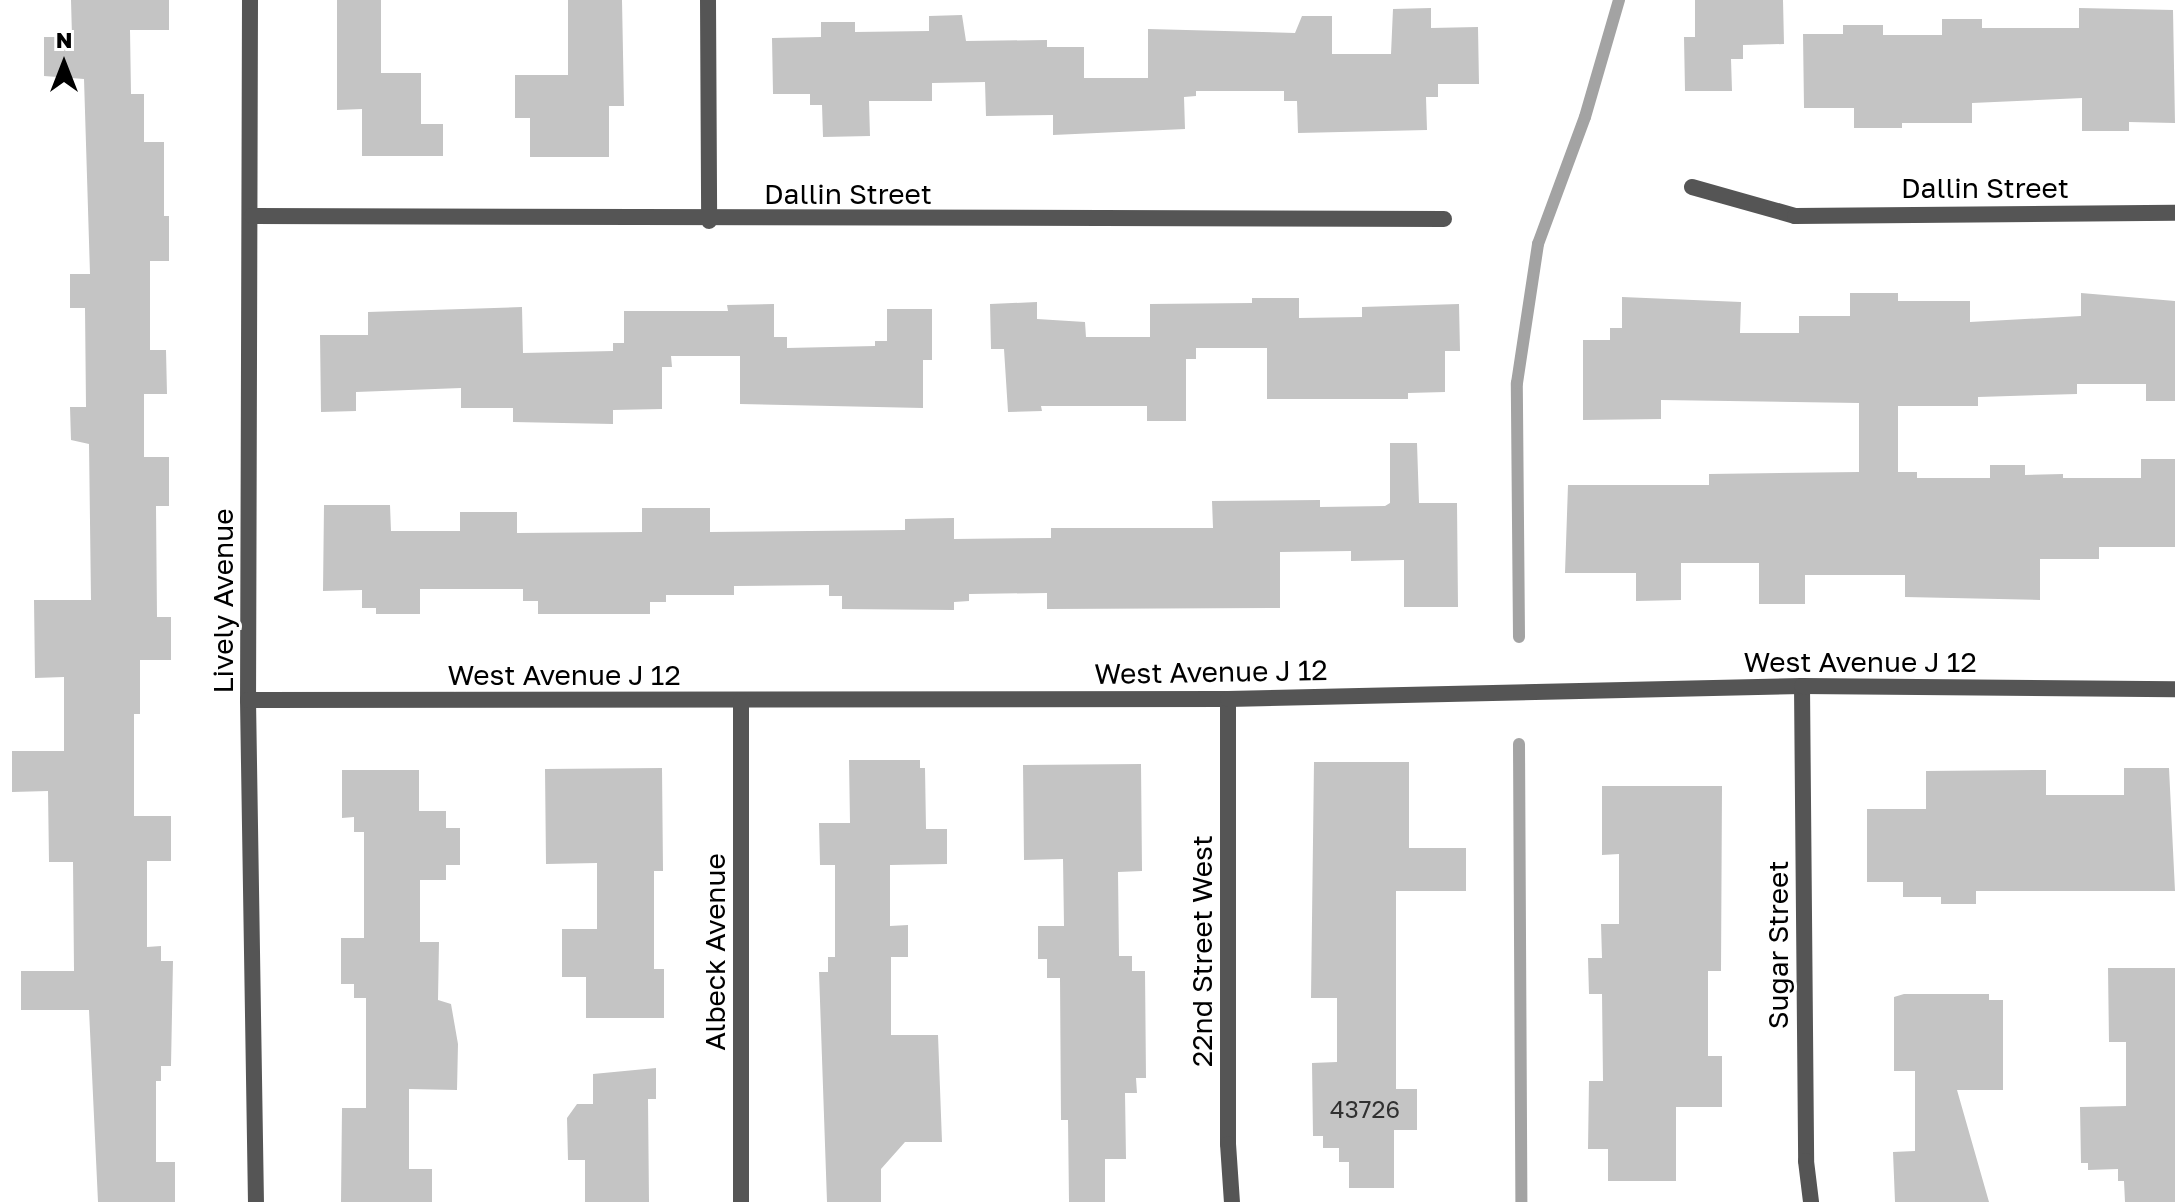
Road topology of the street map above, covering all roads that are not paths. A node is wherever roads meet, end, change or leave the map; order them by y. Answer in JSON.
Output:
{"nodes":[{"id":1,"x":250,"y":0,"type":"edge"},
{"id":2,"x":708,"y":0,"type":"edge"},
{"id":3,"x":1692,"y":187,"type":"dead end"},
{"id":4,"x":2175,"y":213,"type":"edge"},
{"id":5,"x":252,"y":216,"type":"junction"},
{"id":6,"x":1444,"y":219,"type":"dead end"},
{"id":7,"x":709,"y":221,"type":"junction"},
{"id":8,"x":1802,"y":686,"type":"junction"},
{"id":9,"x":2175,"y":689,"type":"edge"},
{"id":10,"x":1228,"y":699,"type":"junction"},
{"id":11,"x":248,"y":700,"type":"junction"},
{"id":12,"x":741,"y":701,"type":"junction"},
{"id":13,"x":256,"y":1202,"type":"edge"},
{"id":14,"x":741,"y":1202,"type":"edge"},
{"id":15,"x":1232,"y":1202,"type":"edge"},
{"id":16,"x":1811,"y":1202,"type":"edge"}],
"edges":[{"from":1,"to":5,"type":"street","name":"Lively Avenue"},
{"from":2,"to":7,"type":"street"},
{"from":3,"to":4,"type":"street","name":"Dallin Street"},
{"from":5,"to":7,"type":"street","name":"Dallin Street"},
{"from":5,"to":11,"type":"street","name":"Lively Avenue"},
{"from":6,"to":7,"type":"street","name":"Dallin Street"},
{"from":8,"to":9,"type":"street","name":"West Avenue J 12"},
{"from":8,"to":10,"type":"street","name":"West Avenue J 12"},
{"from":8,"to":16,"type":"street","name":"Sugar Street"},
{"from":10,"to":12,"type":"street","name":"West Avenue J 12"},
{"from":10,"to":15,"type":"street","name":"22nd Street West"},
{"from":11,"to":12,"type":"street","name":"West Avenue J 12"},
{"from":11,"to":13,"type":"street","name":"Lively Avenue"},
{"from":12,"to":14,"type":"street","name":"Albeck Avenue"}]}
